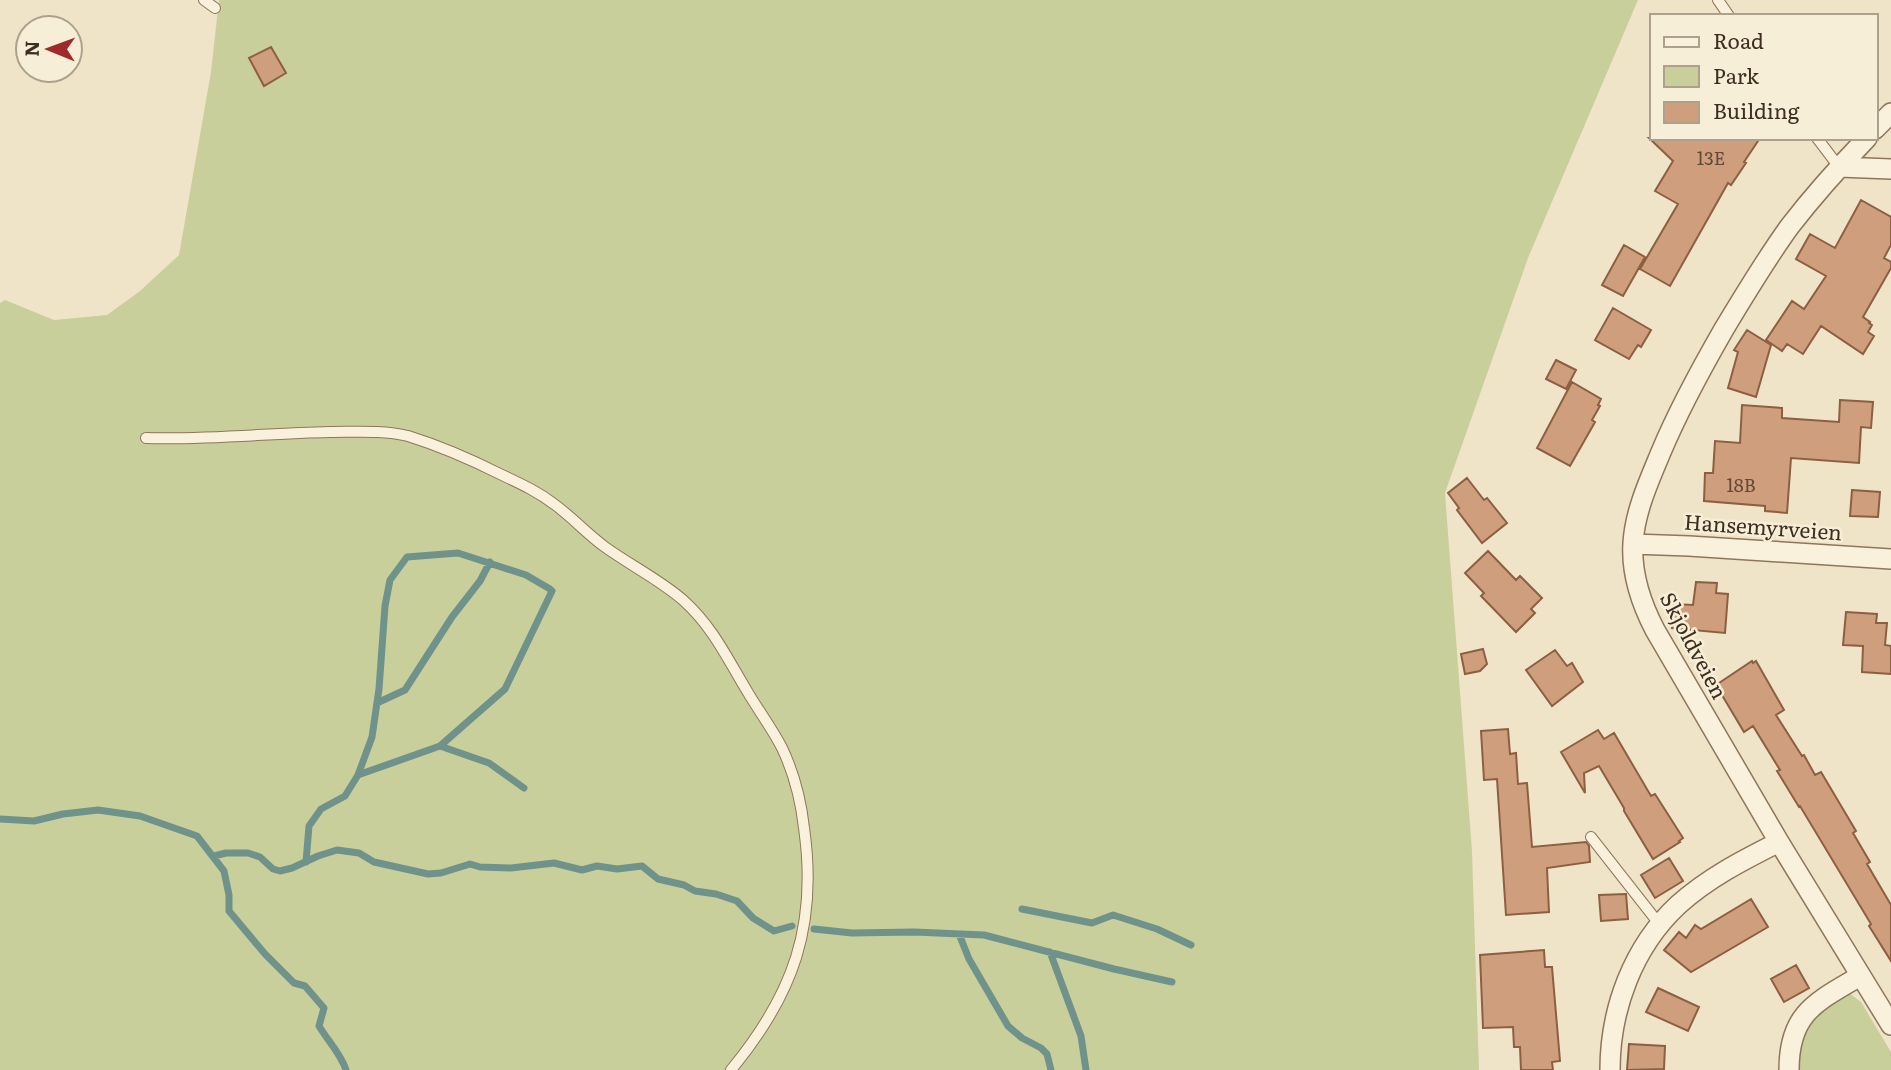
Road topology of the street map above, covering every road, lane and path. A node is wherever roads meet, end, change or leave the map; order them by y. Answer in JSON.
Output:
{"nodes":[{"id":1,"x":204,"y":0,"type":"edge"},
{"id":2,"x":215,"y":8,"type":"dead end"},
{"id":3,"x":1891,"y":113,"type":"edge"},
{"id":4,"x":1877,"y":127,"type":"edge"},
{"id":5,"x":1819,"y":140,"type":"edge"},
{"id":6,"x":1865,"y":140,"type":"edge"},
{"id":7,"x":1839,"y":167,"type":"junction"},
{"id":8,"x":1891,"y":169,"type":"edge"},
{"id":9,"x":146,"y":438,"type":"dead end"},
{"id":10,"x":1633,"y":544,"type":"junction"},
{"id":11,"x":1891,"y":559,"type":"edge"},
{"id":12,"x":1591,"y":837,"type":"dead end"},
{"id":13,"x":1779,"y":842,"type":"junction"},
{"id":14,"x":1660,"y":925,"type":"junction"},
{"id":15,"x":1860,"y":975,"type":"junction"},
{"id":16,"x":1891,"y":1025,"type":"edge"},
{"id":17,"x":731,"y":1070,"type":"edge"},
{"id":18,"x":1610,"y":1070,"type":"edge"},
{"id":19,"x":1789,"y":1070,"type":"edge"}],
"edges":[{"from":1,"to":2,"type":"lane"},
{"from":3,"to":4,"type":"street"},
{"from":5,"to":7,"type":"lane"},
{"from":6,"to":7,"type":"street","name":"Skjoldveien"},
{"from":7,"to":8,"type":"street"},
{"from":7,"to":10,"type":"street","name":"Skjoldveien"},
{"from":9,"to":17,"type":"lane"},
{"from":10,"to":11,"type":"street","name":"Hansemyrveien"},
{"from":10,"to":13,"type":"street","name":"Skjoldveien"},
{"from":12,"to":14,"type":"lane"},
{"from":13,"to":14,"type":"street"},
{"from":13,"to":15,"type":"street","name":"Skjoldveien"},
{"from":14,"to":18,"type":"street"},
{"from":15,"to":16,"type":"street","name":"Skjoldveien"},
{"from":15,"to":19,"type":"street"}]}
